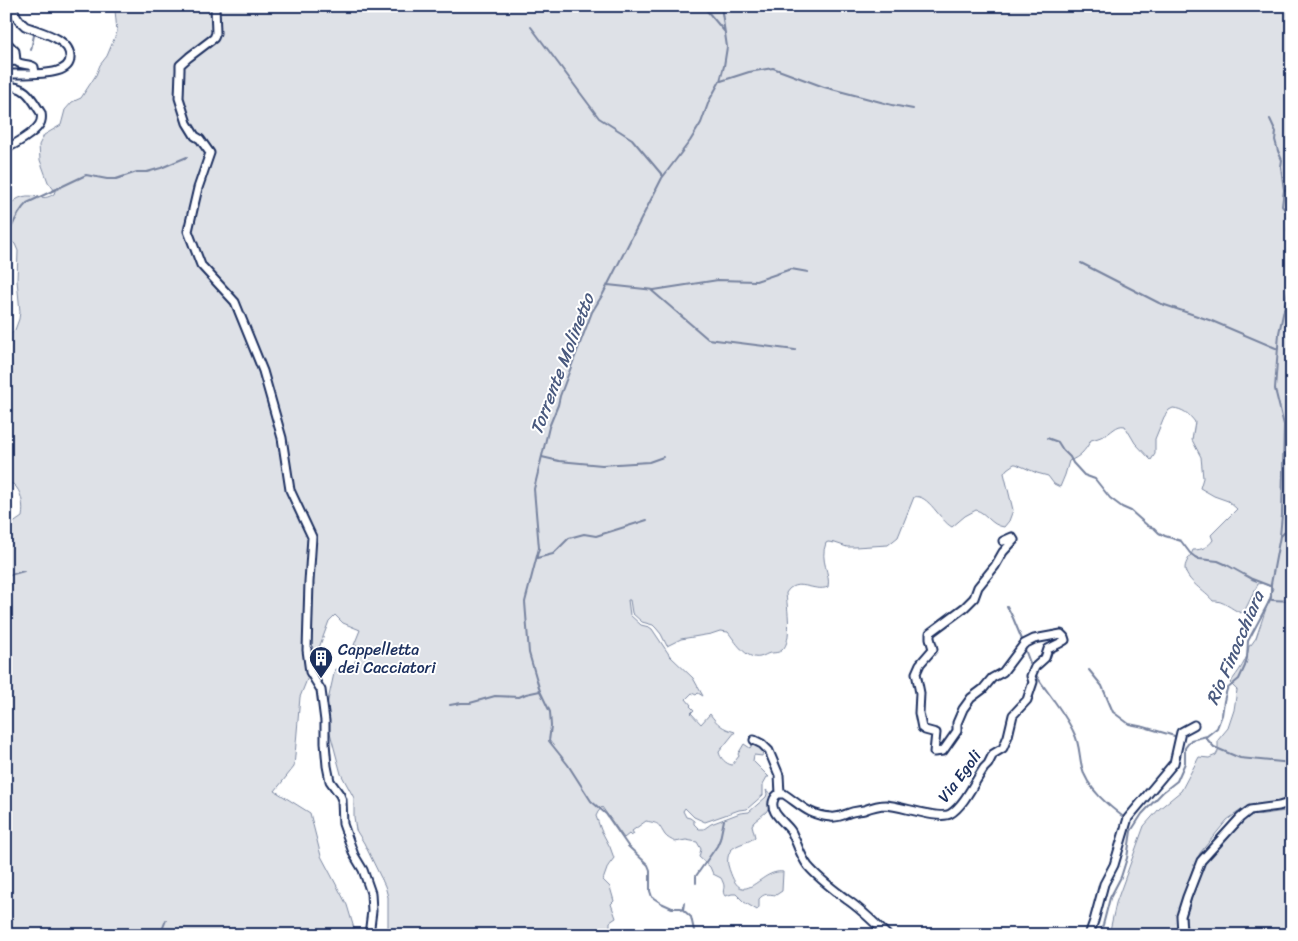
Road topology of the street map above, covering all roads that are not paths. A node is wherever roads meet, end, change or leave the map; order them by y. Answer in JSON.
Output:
{"nodes":[{"id":1,"x":13,"y":6,"type":"edge"},
{"id":2,"x":215,"y":6,"type":"edge"},
{"id":3,"x":6,"y":42,"type":"edge"},
{"id":4,"x":6,"y":62,"type":"edge"},
{"id":5,"x":16,"y":62,"type":"junction"},
{"id":6,"x":35,"y":73,"type":"junction"},
{"id":7,"x":6,"y":74,"type":"edge"},
{"id":8,"x":6,"y":86,"type":"edge"},
{"id":9,"x":6,"y":148,"type":"edge"},
{"id":10,"x":1003,"y":541,"type":"dead end"},
{"id":11,"x":1194,"y":725,"type":"dead end"},
{"id":12,"x":754,"y":740,"type":"dead end"},
{"id":13,"x":780,"y":794,"type":"junction"},
{"id":14,"x":1292,"y":802,"type":"edge"},
{"id":15,"x":369,"y":935,"type":"edge"},
{"id":16,"x":886,"y":935,"type":"edge"},
{"id":17,"x":1089,"y":935,"type":"edge"},
{"id":18,"x":1184,"y":935,"type":"edge"}],
"edges":[{"from":1,"to":6,"type":"street"},
{"from":2,"to":15,"type":"street"},
{"from":3,"to":5,"type":"street"},
{"from":4,"to":5,"type":"street"},
{"from":5,"to":6,"type":"street"},
{"from":6,"to":7,"type":"street"},
{"from":8,"to":9,"type":"street"},
{"from":10,"to":13,"type":"street","name":"Via Egoli"},
{"from":11,"to":17,"type":"street"},
{"from":12,"to":13,"type":"street"},
{"from":13,"to":16,"type":"street"},
{"from":14,"to":18,"type":"street"}]}
